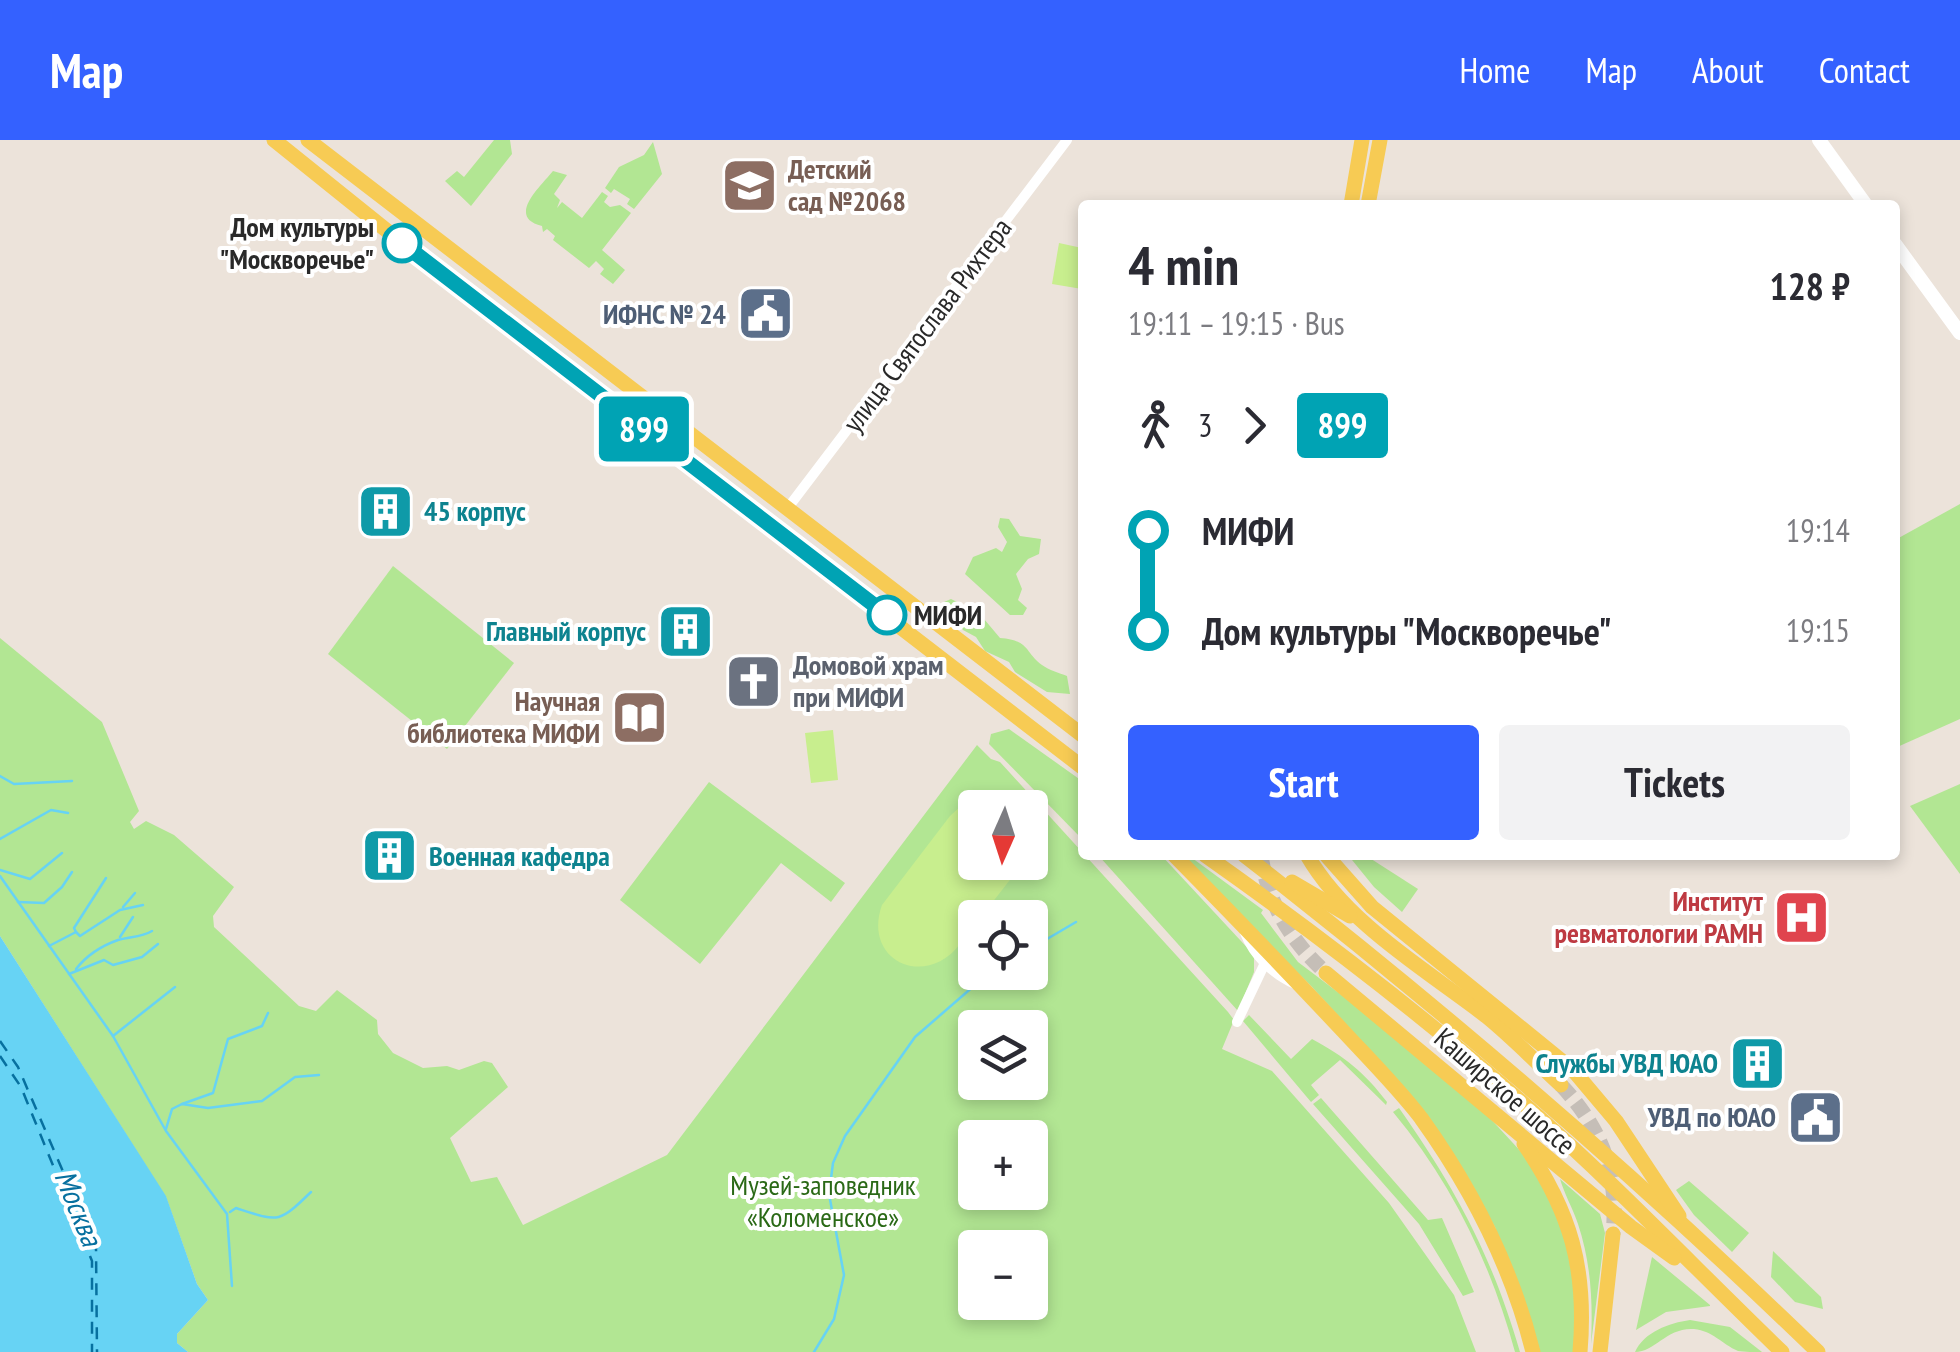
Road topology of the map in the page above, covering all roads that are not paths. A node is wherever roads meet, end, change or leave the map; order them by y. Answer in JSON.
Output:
{"nodes":[{"id":1,"x":274,"y":140,"type":"edge"},
{"id":2,"x":308,"y":140,"type":"edge"},
{"id":3,"x":1067,"y":140,"type":"edge"},
{"id":4,"x":1362,"y":140,"type":"edge"},
{"id":5,"x":1380,"y":140,"type":"edge"},
{"id":6,"x":1819,"y":140,"type":"edge"},
{"id":7,"x":1352,"y":200,"type":"edge"},
{"id":8,"x":1369,"y":200,"type":"edge"},
{"id":9,"x":1862,"y":200,"type":"edge"},
{"id":10,"x":1900,"y":251,"type":"edge"},
{"id":11,"x":1960,"y":333,"type":"edge"},
{"id":12,"x":787,"y":509,"type":"junction"},
{"id":13,"x":1078,"y":732,"type":"edge"},
{"id":14,"x":1078,"y":764,"type":"edge"},
{"id":15,"x":1179,"y":860,"type":"edge"},
{"id":16,"x":1212,"y":860,"type":"edge"},
{"id":17,"x":1250,"y":860,"type":"edge"},
{"id":18,"x":1253,"y":860,"type":"edge"},
{"id":19,"x":1310,"y":860,"type":"edge"},
{"id":20,"x":1330,"y":860,"type":"edge"},
{"id":21,"x":1241,"y":923,"type":"junction"},
{"id":22,"x":1375,"y":931,"type":"junction"},
{"id":23,"x":1266,"y":963,"type":"junction"},
{"id":24,"x":1326,"y":973,"type":"tunnel mouth"},
{"id":25,"x":1302,"y":987,"type":"junction"},
{"id":26,"x":1237,"y":1022,"type":"dead end"},
{"id":27,"x":1561,"y":1085,"type":"tunnel mouth"},
{"id":28,"x":1510,"y":1124,"type":"junction"},
{"id":29,"x":1613,"y":1234,"type":"tunnel mouth"},
{"id":30,"x":1693,"y":1235,"type":"junction"},
{"id":31,"x":1721,"y":1294,"type":"junction"},
{"id":32,"x":1534,"y":1352,"type":"edge"},
{"id":33,"x":1580,"y":1352,"type":"edge"},
{"id":34,"x":1600,"y":1352,"type":"edge"},
{"id":35,"x":1782,"y":1352,"type":"edge"},
{"id":36,"x":1818,"y":1352,"type":"edge"}],
"edges":[{"from":1,"to":14,"type":"main road"},
{"from":2,"to":12,"type":"main road"},
{"from":3,"to":12,"type":"street","name":"улица Святослава Рихтера"},
{"from":4,"to":7,"type":"main road"},
{"from":5,"to":8,"type":"main road"},
{"from":6,"to":9,"type":"main road"},
{"from":10,"to":11,"type":"main road"},
{"from":12,"to":13,"type":"main road"},
{"from":15,"to":21,"type":"main road"},
{"from":16,"to":31,"type":"main road","name":"Каширское шоссе"},
{"from":17,"to":30,"type":"main road","name":"Каширское шоссе"},
{"from":18,"to":22,"type":"main road"},
{"from":19,"to":22,"type":"main road"},
{"from":20,"to":30,"type":"main road"},
{"from":21,"to":23,"type":"street"},
{"from":21,"to":25,"type":"main road"},
{"from":22,"to":27,"type":"main road","name":"Каширское шоссе"},
{"from":23,"to":25,"type":"street"},
{"from":23,"to":26,"type":"street"},
{"from":24,"to":28,"type":"main road","name":"Каширское шоссе"},
{"from":25,"to":32,"type":"main road"},
{"from":28,"to":31,"type":"main road","name":"Каширское шоссе"},
{"from":28,"to":33,"type":"main road"},
{"from":29,"to":34,"type":"main road"},
{"from":30,"to":36,"type":"main road","name":"Каширское шоссе"},
{"from":31,"to":35,"type":"main road","name":"Каширское шоссе"}]}
